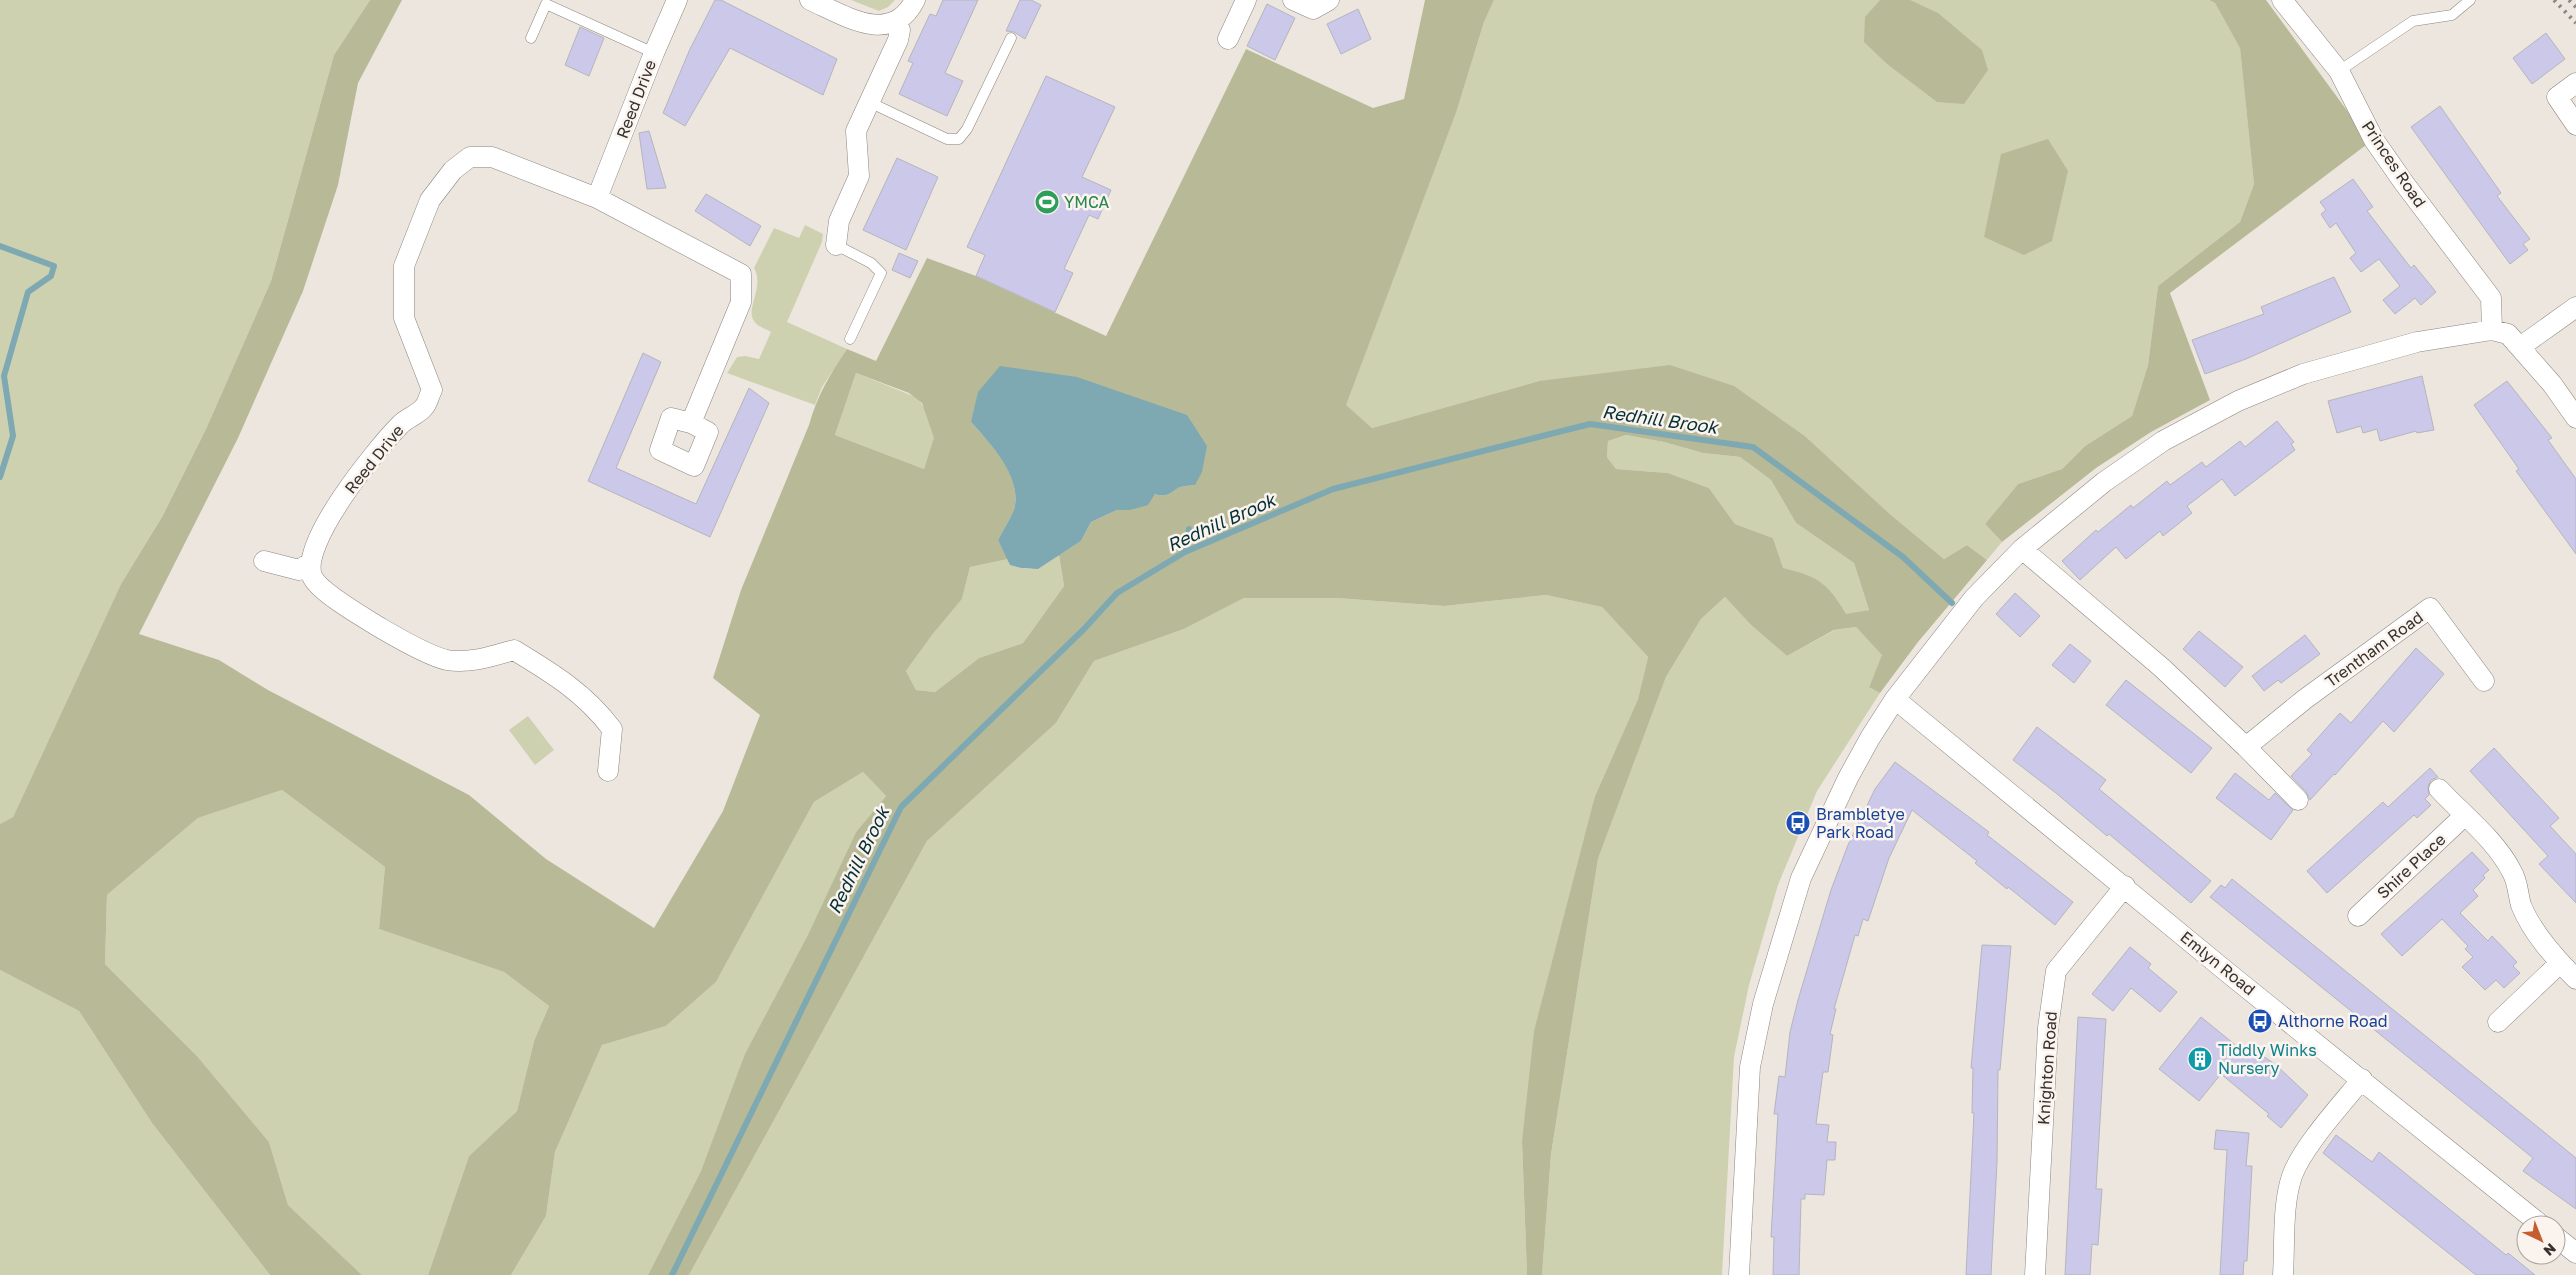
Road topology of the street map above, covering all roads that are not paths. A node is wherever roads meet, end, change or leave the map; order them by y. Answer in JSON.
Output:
{"nodes":[{"id":1,"x":678,"y":0,"type":"edge"},
{"id":2,"x":810,"y":0,"type":"edge"},
{"id":3,"x":915,"y":0,"type":"edge"},
{"id":4,"x":1246,"y":0,"type":"edge"},
{"id":5,"x":1293,"y":0,"type":"edge"},
{"id":6,"x":1329,"y":0,"type":"edge"},
{"id":7,"x":2282,"y":0,"type":"edge"},
{"id":8,"x":2470,"y":0,"type":"edge"},
{"id":9,"x":897,"y":20,"type":"junction"},
{"id":10,"x":531,"y":38,"type":"dead end"},
{"id":11,"x":1011,"y":38,"type":"dead end"},
{"id":12,"x":1228,"y":40,"type":"dead end"},
{"id":13,"x":654,"y":53,"type":"junction"},
{"id":14,"x":2339,"y":71,"type":"junction"},
{"id":15,"x":2576,"y":83,"type":"edge"},
{"id":16,"x":869,"y":102,"type":"junction"},
{"id":17,"x":2576,"y":125,"type":"edge"},
{"id":18,"x":597,"y":198,"type":"junction"},
{"id":19,"x":836,"y":245,"type":"joint"},
{"id":20,"x":2576,"y":307,"type":"edge"},
{"id":21,"x":2492,"y":330,"type":"junction"},
{"id":22,"x":850,"y":339,"type":"dead end"},
{"id":23,"x":2520,"y":347,"type":"junction"},
{"id":24,"x":2576,"y":418,"type":"edge"},
{"id":25,"x":691,"y":423,"type":"dead end"},
{"id":26,"x":2022,"y":549,"type":"junction"},
{"id":27,"x":264,"y":561,"type":"dead end"},
{"id":28,"x":310,"y":563,"type":"junction"},
{"id":29,"x":2484,"y":682,"type":"dead end"},
{"id":30,"x":1895,"y":699,"type":"junction"},
{"id":31,"x":2246,"y":747,"type":"junction"},
{"id":32,"x":608,"y":771,"type":"dead end"},
{"id":33,"x":2439,"y":789,"type":"dead end"},
{"id":34,"x":2298,"y":800,"type":"dead end"},
{"id":35,"x":2464,"y":816,"type":"junction"},
{"id":36,"x":2125,"y":886,"type":"junction"},
{"id":37,"x":2358,"y":916,"type":"dead end"},
{"id":38,"x":2560,"y":963,"type":"junction"},
{"id":39,"x":2576,"y":979,"type":"edge"},
{"id":40,"x":2498,"y":1022,"type":"dead end"},
{"id":41,"x":2362,"y":1079,"type":"junction"},
{"id":42,"x":2529,"y":1215,"type":"edge"},
{"id":43,"x":2566,"y":1245,"type":"edge"},
{"id":44,"x":2576,"y":1253,"type":"edge"},
{"id":45,"x":1739,"y":1275,"type":"edge"},
{"id":46,"x":2035,"y":1275,"type":"edge"},
{"id":47,"x":2283,"y":1275,"type":"edge"}],
"edges":[{"from":1,"to":13,"type":"street","name":"Reed Drive"},
{"from":2,"to":9,"type":"street"},
{"from":3,"to":9,"type":"street"},
{"from":4,"to":12,"type":"street"},
{"from":5,"to":6,"type":"street"},
{"from":7,"to":14,"type":"street","name":"Princes Road"},
{"from":8,"to":14,"type":"lane"},
{"from":9,"to":16,"type":"street"},
{"from":10,"to":13,"type":"lane"},
{"from":11,"to":16,"type":"lane"},
{"from":13,"to":18,"type":"street","name":"Reed Drive"},
{"from":14,"to":21,"type":"street","name":"Princes Road"},
{"from":15,"to":17,"type":"street"},
{"from":16,"to":19,"type":"street"},
{"from":18,"to":25,"type":"street","name":"Reed Drive"},
{"from":18,"to":28,"type":"street","name":"Reed Drive"},
{"from":19,"to":22,"type":"lane"},
{"from":20,"to":23,"type":"street"},
{"from":21,"to":23,"type":"street"},
{"from":21,"to":26,"type":"street"},
{"from":23,"to":24,"type":"street"},
{"from":26,"to":30,"type":"street"},
{"from":26,"to":31,"type":"street"},
{"from":27,"to":28,"type":"street"},
{"from":28,"to":32,"type":"street"},
{"from":29,"to":31,"type":"street","name":"Trentham Road"},
{"from":30,"to":36,"type":"street","name":"Emlyn Road"},
{"from":30,"to":45,"type":"street"},
{"from":31,"to":34,"type":"street"},
{"from":33,"to":35,"type":"street"},
{"from":35,"to":37,"type":"street","name":"Shire Place"},
{"from":35,"to":38,"type":"street"},
{"from":36,"to":41,"type":"street","name":"Emlyn Road"},
{"from":36,"to":46,"type":"street","name":"Knighton Road"},
{"from":38,"to":39,"type":"street"},
{"from":38,"to":40,"type":"street"},
{"from":41,"to":42,"type":"street","name":"Emlyn Road"},
{"from":41,"to":47,"type":"street"},
{"from":43,"to":44,"type":"street"}]}
